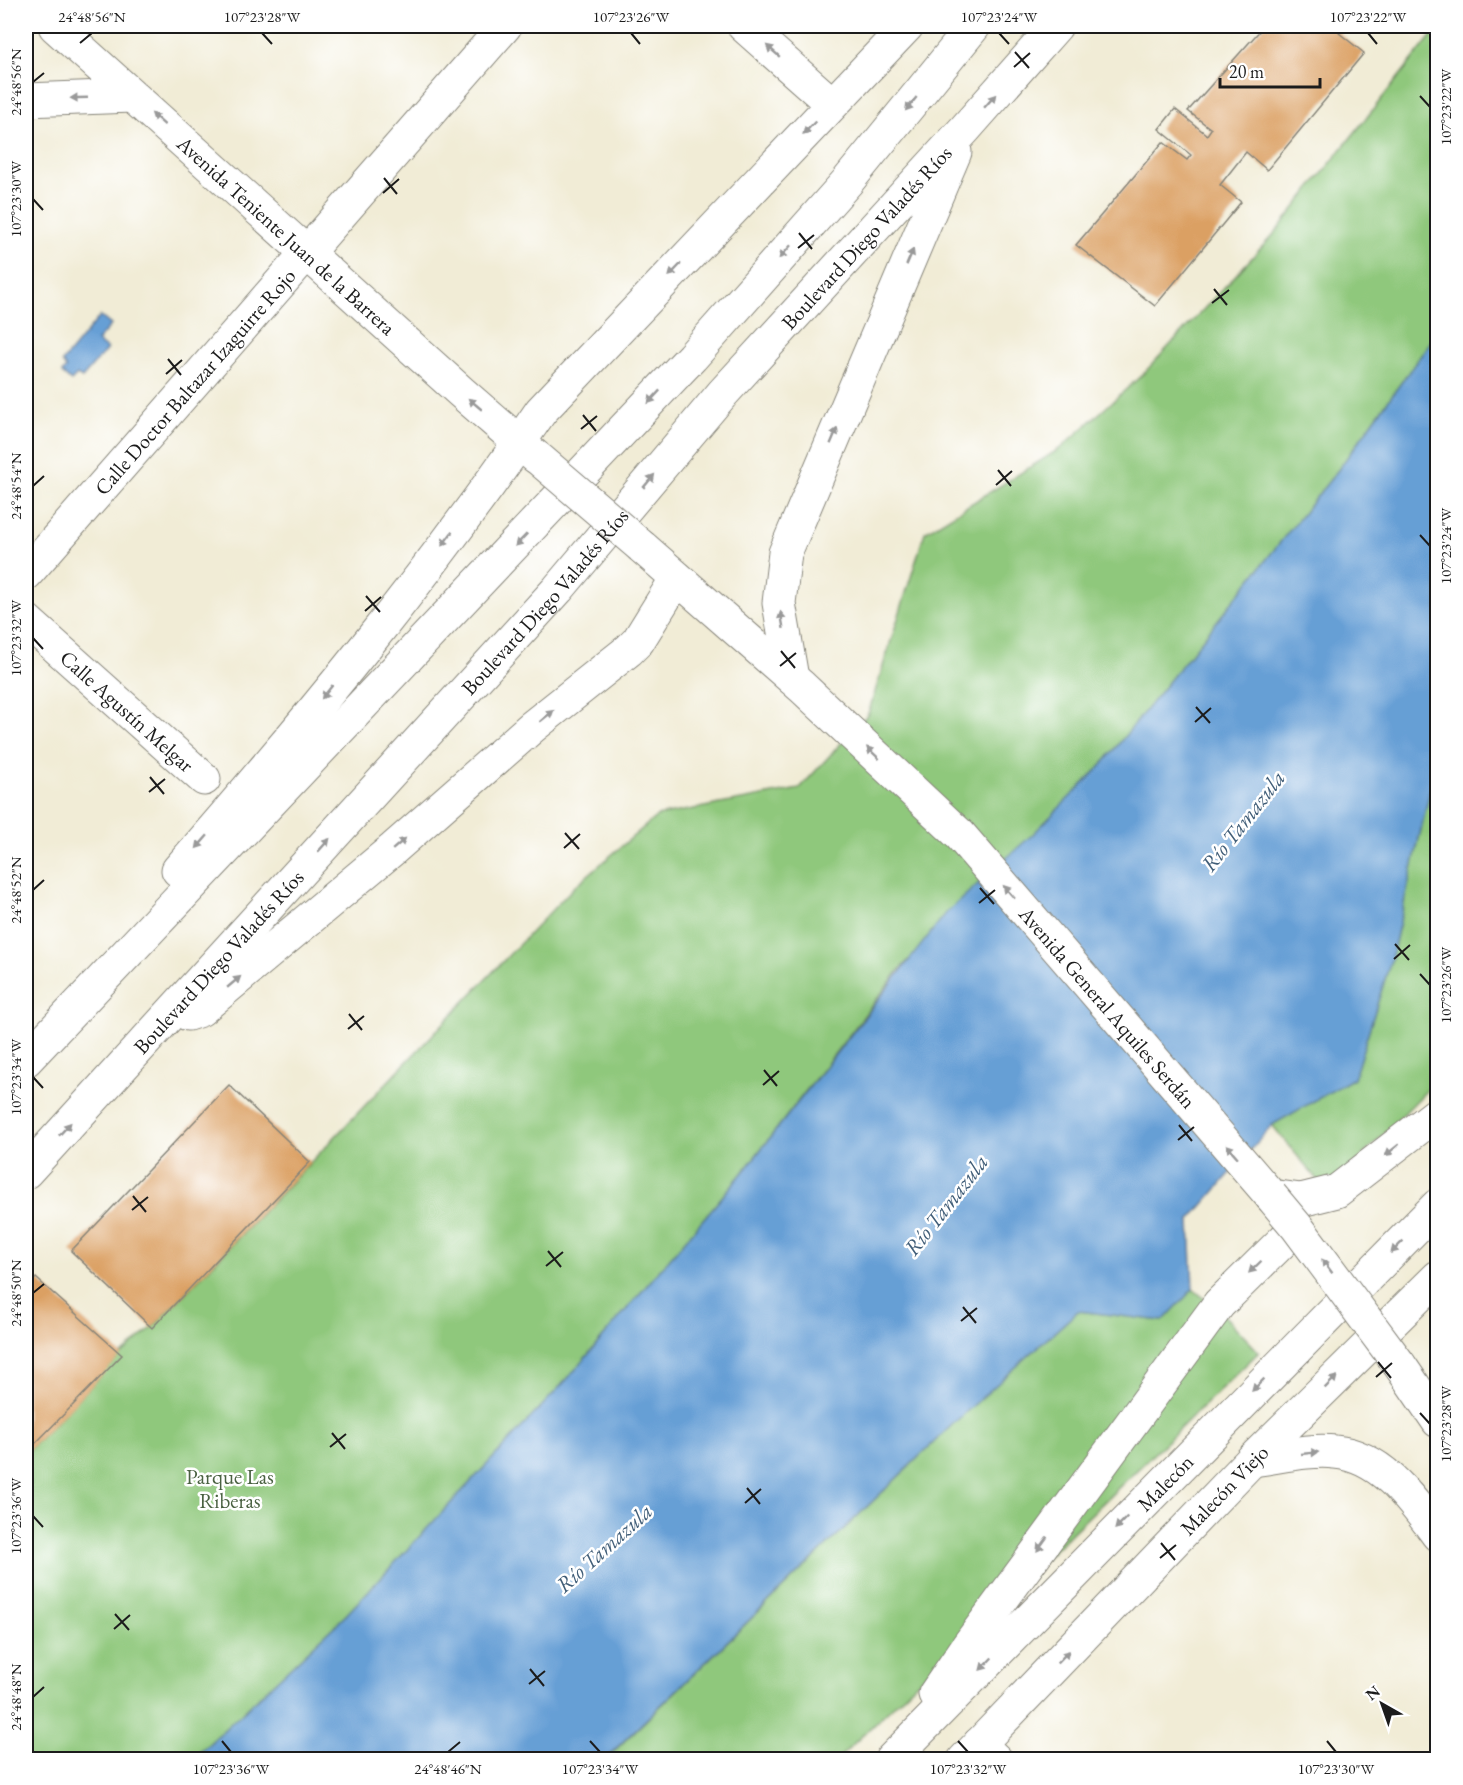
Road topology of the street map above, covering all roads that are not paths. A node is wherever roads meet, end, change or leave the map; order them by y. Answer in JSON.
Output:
{"nodes":[{"id":1,"x":55,"y":26,"type":"edge"},
{"id":2,"x":505,"y":26,"type":"edge"},
{"id":3,"x":744,"y":26,"type":"edge"},
{"id":4,"x":907,"y":26,"type":"edge"},
{"id":5,"x":974,"y":26,"type":"edge"},
{"id":6,"x":1056,"y":26,"type":"edge"},
{"id":7,"x":132,"y":96,"type":"junction"},
{"id":8,"x":26,"y":100,"type":"edge"},
{"id":9,"x":832,"y":104,"type":"junction"},
{"id":10,"x":965,"y":129,"type":"junction"},
{"id":11,"x":308,"y":251,"type":"junction"},
{"id":12,"x":529,"y":450,"type":"junction"},
{"id":13,"x":26,"y":574,"type":"edge"},
{"id":14,"x":677,"y":578,"type":"junction"},
{"id":15,"x":26,"y":620,"type":"edge"},
{"id":16,"x":797,"y":683,"type":"junction"},
{"id":17,"x":204,"y":779,"type":"dead end"},
{"id":18,"x":89,"y":994,"type":"junction"},
{"id":19,"x":166,"y":1020,"type":"junction"},
{"id":20,"x":26,"y":1060,"type":"edge"},
{"id":21,"x":1437,"y":1113,"type":"edge"},
{"id":22,"x":26,"y":1172,"type":"edge"},
{"id":23,"x":1270,"y":1196,"type":"junction"},
{"id":24,"x":1437,"y":1205,"type":"edge"},
{"id":25,"x":1297,"y":1227,"type":"junction"},
{"id":26,"x":1437,"y":1277,"type":"edge"},
{"id":27,"x":1437,"y":1421,"type":"edge"},
{"id":28,"x":1252,"y":1460,"type":"junction"},
{"id":29,"x":1437,"y":1534,"type":"edge"},
{"id":30,"x":980,"y":1754,"type":"edge"},
{"id":31,"x":891,"y":1759,"type":"edge"}],
"edges":[{"from":1,"to":7,"type":"main road","name":"Avenida Teniente Juan de la Barrera"},
{"from":2,"to":11,"type":"main road","name":"Calle Doctor Baltazar Izaguirre Rojo"},
{"from":9,"to":3,"type":"main road","one_way":true},
{"from":4,"to":9,"type":"main road"},
{"from":5,"to":18,"type":"main road","one_way":true},
{"from":10,"to":6,"type":"main road","name":"Boulevard Diego Valadés Ríos","one_way":true},
{"from":7,"to":8,"type":"main road","one_way":true},
{"from":11,"to":7,"type":"main road","name":"Avenida Teniente Juan de la Barrera","one_way":true},
{"from":9,"to":12,"type":"main road","one_way":true},
{"from":16,"to":10,"type":"main road","one_way":true},
{"from":19,"to":10,"type":"main road","name":"Boulevard Diego Valadés Ríos","one_way":true},
{"from":12,"to":11,"type":"main road","name":"Avenida Teniente Juan de la Barrera","one_way":true},
{"from":11,"to":13,"type":"main road","name":"Calle Doctor Baltazar Izaguirre Rojo"},
{"from":12,"to":14,"type":"main road","name":"Avenida General Aquiles Serdán","bridge":true},
{"from":12,"to":18,"type":"main road","one_way":true},
{"from":14,"to":16,"type":"main road","name":"Avenida General Aquiles Serdán"},
{"from":19,"to":14,"type":"main road","one_way":true},
{"from":15,"to":17,"type":"main road","name":"Calle Agustín Melgar"},
{"from":23,"to":16,"type":"main road","name":"Avenida General Aquiles Serdán","one_way":true},
{"from":18,"to":20,"type":"main road"},
{"from":22,"to":19,"type":"main road","name":"Boulevard Diego Valadés Ríos","one_way":true},
{"from":21,"to":23,"type":"main road","one_way":true},
{"from":23,"to":25,"type":"main road","name":"Avenida General Aquiles Serdán","bridge":true},
{"from":24,"to":31,"type":"main road","name":"Malecón","one_way":true},
{"from":27,"to":25,"type":"main road","name":"Avenida General Aquiles Serdán","one_way":true,"bridge":true},
{"from":25,"to":31,"type":"main road","one_way":true},
{"from":28,"to":26,"type":"main road","name":"Malecón Viejo","one_way":true},
{"from":28,"to":29,"type":"main road","one_way":true},
{"from":30,"to":28,"type":"main road","name":"Malecón Viejo","one_way":true}]}
